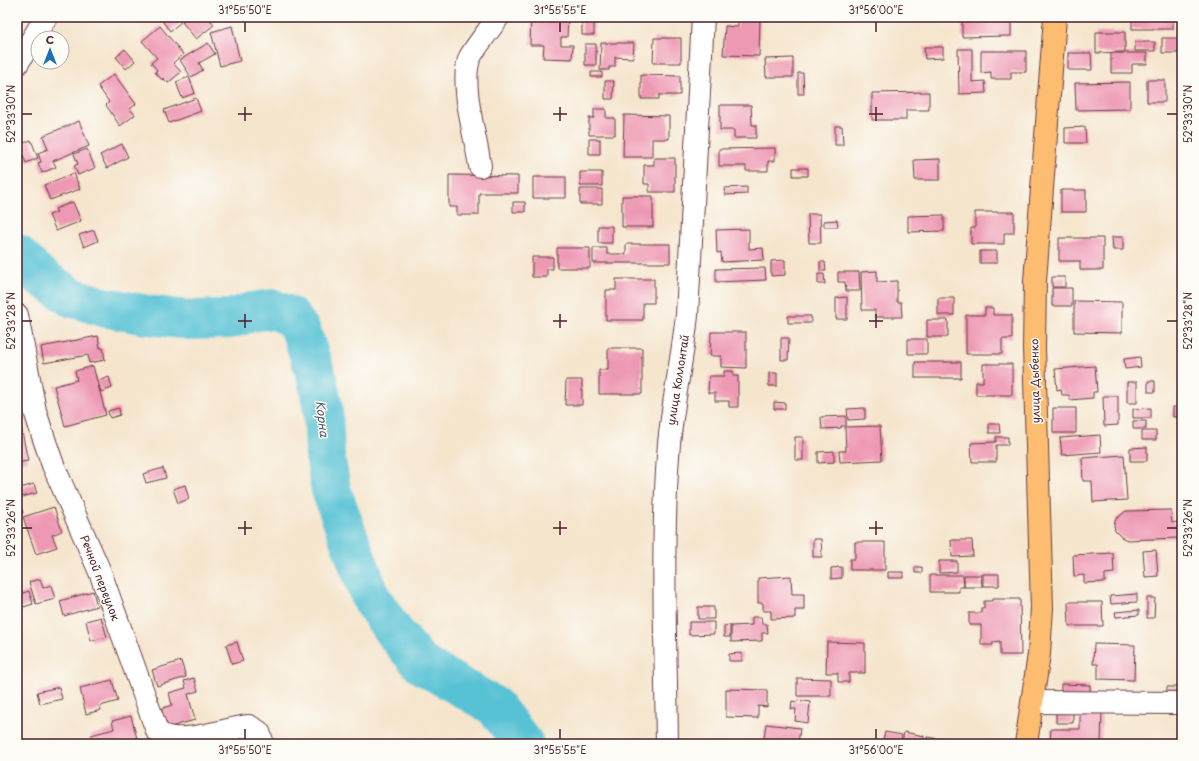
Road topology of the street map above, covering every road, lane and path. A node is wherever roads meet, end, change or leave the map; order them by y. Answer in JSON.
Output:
{"nodes":[{"id":1,"x":46,"y":17,"type":"edge"},
{"id":2,"x":498,"y":17,"type":"edge"},
{"id":3,"x":703,"y":17,"type":"edge"},
{"id":4,"x":1054,"y":17,"type":"edge"},
{"id":5,"x":17,"y":64,"type":"edge"},
{"id":6,"x":480,"y":166,"type":"dead end"},
{"id":7,"x":17,"y":316,"type":"edge"},
{"id":8,"x":1033,"y":702,"type":"junction"},
{"id":9,"x":1182,"y":703,"type":"edge"},
{"id":10,"x":262,"y":740,"type":"edge"},
{"id":11,"x":667,"y":744,"type":"edge"},
{"id":12,"x":1026,"y":744,"type":"edge"}],
"edges":[{"from":1,"to":5,"type":"street"},
{"from":2,"to":6,"type":"street"},
{"from":3,"to":11,"type":"street","name":"улица Коллонтай"},
{"from":4,"to":8,"type":"main road","name":"улица Дыбенко"},
{"from":7,"to":10,"type":"street","name":"Речной переулок"},
{"from":8,"to":9,"type":"street"},
{"from":8,"to":12,"type":"main road","name":"улица Дыбенко"}]}
